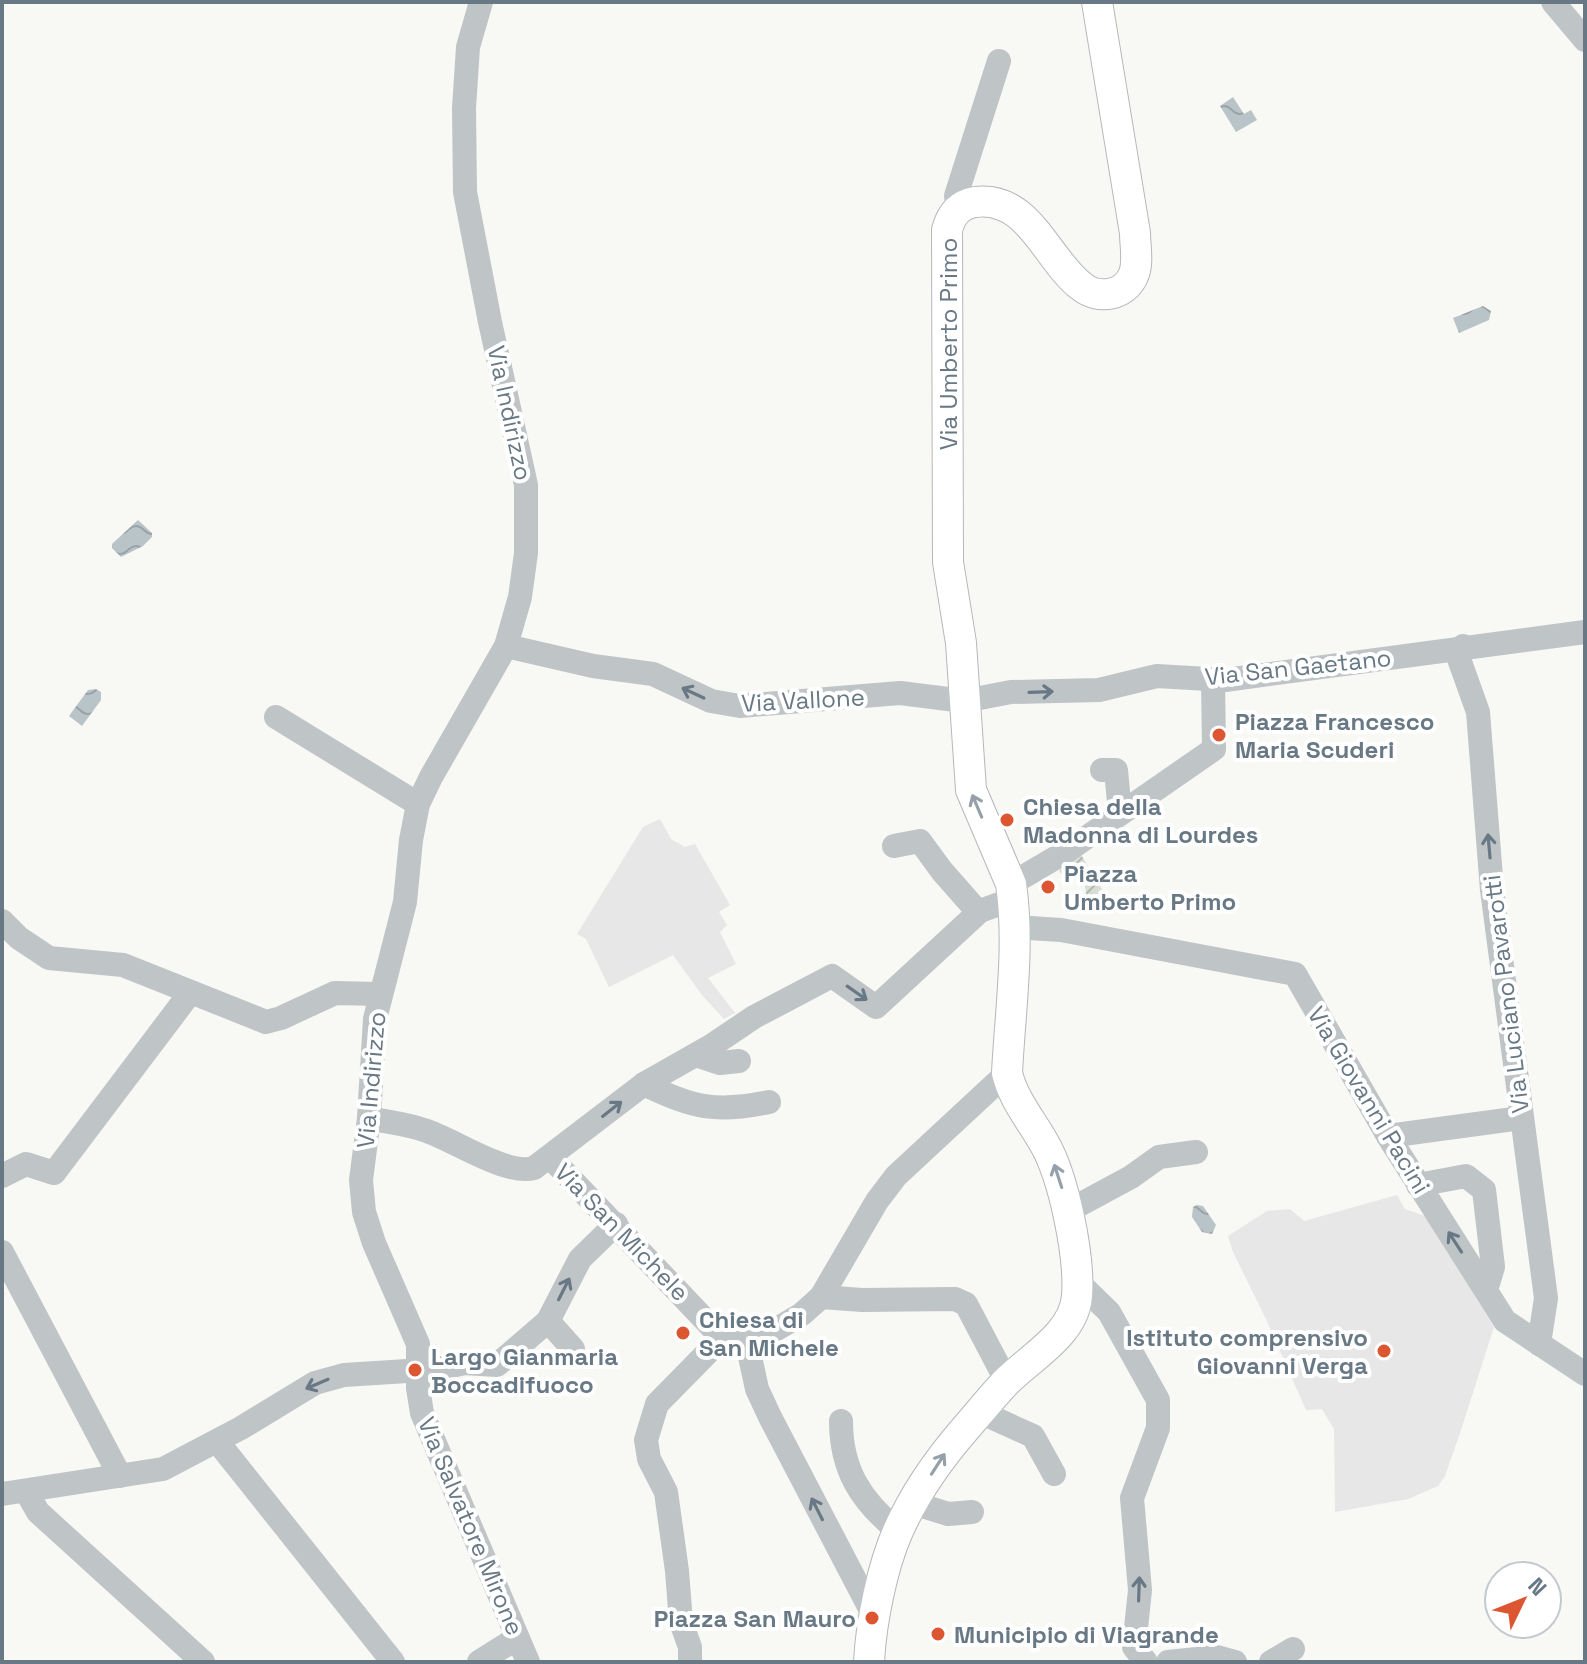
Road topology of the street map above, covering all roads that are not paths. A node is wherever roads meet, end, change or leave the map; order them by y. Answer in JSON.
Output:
{"nodes":[{"id":1,"x":481,"y":2,"type":"edge"},
{"id":2,"x":1097,"y":2,"type":"edge"},
{"id":3,"x":1553,"y":2,"type":"edge"},
{"id":4,"x":1585,"y":40,"type":"edge"},
{"id":5,"x":999,"y":61,"type":"dead end"},
{"id":6,"x":958,"y":209,"type":"junction"},
{"id":7,"x":1585,"y":632,"type":"edge"},
{"id":8,"x":506,"y":646,"type":"junction"},
{"id":9,"x":1463,"y":646,"type":"junction"},
{"id":10,"x":1213,"y":681,"type":"junction"},
{"id":11,"x":964,"y":701,"type":"junction"},
{"id":12,"x":276,"y":717,"type":"dead end"},
{"id":13,"x":1102,"y":770,"type":"dead end"},
{"id":14,"x":418,"y":804,"type":"junction"},
{"id":15,"x":1120,"y":813,"type":"junction"},
{"id":16,"x":894,"y":846,"type":"dead end"},
{"id":17,"x":1012,"y":906,"type":"junction"},
{"id":18,"x":979,"y":912,"type":"junction"},
{"id":19,"x":2,"y":921,"type":"edge"},
{"id":20,"x":190,"y":993,"type":"junction"},
{"id":21,"x":380,"y":994,"type":"junction"},
{"id":22,"x":696,"y":1055,"type":"junction"},
{"id":23,"x":739,"y":1061,"type":"dead end"},
{"id":24,"x":1007,"y":1073,"type":"junction"},
{"id":25,"x":644,"y":1084,"type":"junction"},
{"id":26,"x":769,"y":1102,"type":"dead end"},
{"id":27,"x":369,"y":1118,"type":"junction"},
{"id":28,"x":1521,"y":1118,"type":"junction"},
{"id":29,"x":1388,"y":1136,"type":"junction"},
{"id":30,"x":1196,"y":1152,"type":"dead end"},
{"id":31,"x":550,"y":1157,"type":"junction"},
{"id":32,"x":2,"y":1176,"type":"edge"},
{"id":33,"x":1418,"y":1185,"type":"junction"},
{"id":34,"x":1068,"y":1211,"type":"junction"},
{"id":35,"x":616,"y":1224,"type":"junction"},
{"id":36,"x":2,"y":1252,"type":"edge"},
{"id":37,"x":1078,"y":1282,"type":"junction"},
{"id":38,"x":1486,"y":1290,"type":"junction"},
{"id":39,"x":821,"y":1297,"type":"junction"},
{"id":40,"x":548,"y":1321,"type":"junction"},
{"id":41,"x":736,"y":1340,"type":"junction"},
{"id":42,"x":1539,"y":1344,"type":"junction"},
{"id":43,"x":573,"y":1349,"type":"dead end"},
{"id":44,"x":423,"y":1370,"type":"junction"},
{"id":45,"x":1585,"y":1374,"type":"edge"},
{"id":46,"x":1007,"y":1382,"type":"junction"},
{"id":47,"x":980,"y":1412,"type":"junction"},
{"id":48,"x":841,"y":1421,"type":"dead end"},
{"id":49,"x":217,"y":1441,"type":"junction"},
{"id":50,"x":1054,"y":1474,"type":"dead end"},
{"id":51,"x":120,"y":1476,"type":"junction"},
{"id":52,"x":14,"y":1492,"type":"edge"},
{"id":53,"x":913,"y":1503,"type":"junction"},
{"id":54,"x":972,"y":1512,"type":"dead end"},
{"id":55,"x":898,"y":1531,"type":"junction"},
{"id":56,"x":875,"y":1618,"type":"junction"},
{"id":57,"x":517,"y":1638,"type":"junction"},
{"id":58,"x":1293,"y":1649,"type":"dead end"},
{"id":59,"x":203,"y":1662,"type":"edge"},
{"id":60,"x":393,"y":1662,"type":"edge"},
{"id":61,"x":479,"y":1662,"type":"edge"},
{"id":62,"x":528,"y":1662,"type":"edge"},
{"id":63,"x":690,"y":1662,"type":"edge"},
{"id":64,"x":869,"y":1662,"type":"edge"},
{"id":65,"x":1146,"y":1662,"type":"edge"},
{"id":66,"x":1168,"y":1662,"type":"edge"},
{"id":67,"x":1235,"y":1662,"type":"edge"},
{"id":68,"x":1271,"y":1662,"type":"edge"}],
"edges":[{"from":1,"to":8,"type":"street","name":"Via Indirizzo"},
{"from":2,"to":6,"type":"main road","name":"Via Umberto Primo"},
{"from":3,"to":4,"type":"street"},
{"from":5,"to":6,"type":"street"},
{"from":6,"to":11,"type":"main road","name":"Via Umberto Primo"},
{"from":7,"to":9,"type":"street","name":"Via San Gaetano"},
{"from":11,"to":8,"type":"street","name":"Via Vallone","one_way":true},
{"from":8,"to":14,"type":"street","name":"Via Indirizzo"},
{"from":9,"to":10,"type":"street","name":"Via San Gaetano"},
{"from":28,"to":9,"type":"street","name":"Via Luciano Pavarotti","one_way":true},
{"from":11,"to":10,"type":"street","name":"Via San Gaetano","one_way":true},
{"from":10,"to":15,"type":"street"},
{"from":17,"to":11,"type":"main road","name":"Via Umberto Primo","one_way":true},
{"from":12,"to":14,"type":"street"},
{"from":13,"to":15,"type":"street"},
{"from":14,"to":21,"type":"street","name":"Via Indirizzo"},
{"from":15,"to":17,"type":"street"},
{"from":16,"to":18,"type":"street"},
{"from":17,"to":18,"type":"street"},
{"from":17,"to":24,"type":"main road","name":"Via Umberto Primo"},
{"from":17,"to":29,"type":"street","name":"Via Giovanni Pacini"},
{"from":22,"to":18,"type":"street","one_way":true},
{"from":19,"to":20,"type":"street"},
{"from":20,"to":21,"type":"street"},
{"from":20,"to":32,"type":"street"},
{"from":21,"to":27,"type":"street","name":"Via Indirizzo"},
{"from":22,"to":23,"type":"street"},
{"from":22,"to":25,"type":"street"},
{"from":34,"to":24,"type":"main road","name":"Via Umberto Primo","one_way":true},
{"from":24,"to":39,"type":"street"},
{"from":25,"to":26,"type":"street"},
{"from":31,"to":25,"type":"street","one_way":true},
{"from":27,"to":31,"type":"street"},
{"from":27,"to":44,"type":"street","name":"Via Indirizzo"},
{"from":28,"to":29,"type":"street"},
{"from":28,"to":42,"type":"street","name":"Via Luciano Pavarotti"},
{"from":29,"to":33,"type":"street","name":"Via Giovanni Pacini"},
{"from":30,"to":34,"type":"street"},
{"from":31,"to":35,"type":"street","name":"Via San Michele"},
{"from":38,"to":33,"type":"street","name":"Via Giovanni Pacini","one_way":true},
{"from":33,"to":38,"type":"street"},
{"from":34,"to":37,"type":"main road","name":"Via Umberto Primo"},
{"from":40,"to":35,"type":"street","one_way":true},
{"from":35,"to":41,"type":"street","name":"Via San Michele"},
{"from":36,"to":51,"type":"street"},
{"from":37,"to":46,"type":"main road","name":"Via Umberto Primo"},
{"from":65,"to":37,"type":"street","one_way":true},
{"from":38,"to":42,"type":"street","name":"Via Giovanni Pacini"},
{"from":39,"to":41,"type":"street"},
{"from":39,"to":46,"type":"street"},
{"from":40,"to":43,"type":"street"},
{"from":40,"to":44,"type":"street"},
{"from":56,"to":41,"type":"street","one_way":true},
{"from":41,"to":63,"type":"street"},
{"from":42,"to":45,"type":"street","name":"Via Giovanni Pacini"},
{"from":44,"to":49,"type":"street","one_way":true},
{"from":44,"to":57,"type":"street","name":"Via Salvatore Mirone"},
{"from":46,"to":47,"type":"main road","name":"Via Umberto Primo"},
{"from":47,"to":50,"type":"street"},
{"from":53,"to":47,"type":"main road","name":"Via Umberto Primo","one_way":true},
{"from":48,"to":55,"type":"street"},
{"from":49,"to":51,"type":"street"},
{"from":49,"to":60,"type":"street"},
{"from":51,"to":52,"type":"street"},
{"from":52,"to":59,"type":"street"},
{"from":53,"to":54,"type":"street"},
{"from":53,"to":55,"type":"main road","name":"Via Umberto Primo"},
{"from":55,"to":56,"type":"main road","name":"Via Umberto Primo"},
{"from":56,"to":64,"type":"main road","name":"Via Umberto Primo"},
{"from":57,"to":61,"type":"street"},
{"from":57,"to":62,"type":"street","name":"Via Salvatore Mirone"},
{"from":58,"to":68,"type":"street"},
{"from":66,"to":67,"type":"street"}]}
